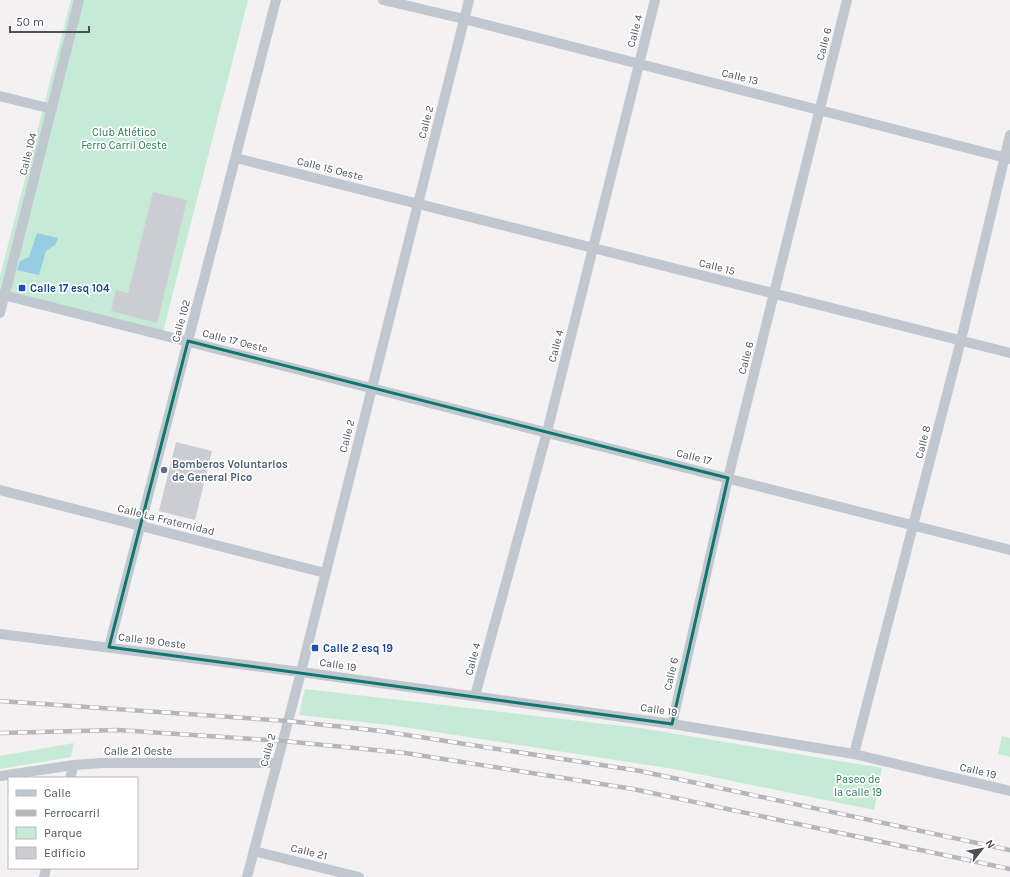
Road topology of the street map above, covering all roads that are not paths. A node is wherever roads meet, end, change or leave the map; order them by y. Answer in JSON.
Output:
{"nodes":[{"id":1,"x":79,"y":0,"type":"edge"},
{"id":2,"x":276,"y":0,"type":"edge"},
{"id":3,"x":383,"y":0,"type":"edge"},
{"id":4,"x":469,"y":0,"type":"edge"},
{"id":5,"x":655,"y":0,"type":"edge"},
{"id":6,"x":847,"y":0,"type":"edge"},
{"id":7,"x":464,"y":19,"type":"junction"},
{"id":8,"x":638,"y":64,"type":"junction"},
{"id":9,"x":0,"y":96,"type":"edge"},
{"id":10,"x":52,"y":109,"type":"junction"},
{"id":11,"x":820,"y":110,"type":"junction"},
{"id":12,"x":1010,"y":135,"type":"edge"},
{"id":13,"x":236,"y":158,"type":"junction"},
{"id":14,"x":1007,"y":158,"type":"edge"},
{"id":15,"x":418,"y":204,"type":"junction"},
{"id":16,"x":592,"y":248,"type":"junction"},
{"id":17,"x":2,"y":294,"type":"edge"},
{"id":18,"x":775,"y":294,"type":"junction"},
{"id":19,"x":0,"y":313,"type":"edge"},
{"id":20,"x":961,"y":340,"type":"junction"},
{"id":21,"x":188,"y":341,"type":"junction"},
{"id":22,"x":1010,"y":353,"type":"edge"},
{"id":23,"x":372,"y":388,"type":"junction"},
{"id":24,"x":547,"y":432,"type":"junction"},
{"id":25,"x":728,"y":478,"type":"junction"},
{"id":26,"x":0,"y":490,"type":"edge"},
{"id":27,"x":914,"y":525,"type":"junction"},
{"id":28,"x":140,"y":526,"type":"junction"},
{"id":29,"x":1010,"y":550,"type":"edge"},
{"id":30,"x":325,"y":573,"type":"junction"},
{"id":31,"x":0,"y":634,"type":"edge"},
{"id":32,"x":109,"y":647,"type":"junction"},
{"id":33,"x":301,"y":672,"type":"junction"},
{"id":34,"x":475,"y":696,"type":"junction"},
{"id":35,"x":672,"y":724,"type":"junction"},
{"id":36,"x":854,"y":754,"type":"junction"},
{"id":37,"x":276,"y":763,"type":"junction"},
{"id":38,"x":74,"y":765,"type":"junction"},
{"id":39,"x":0,"y":776,"type":"edge"},
{"id":40,"x":70,"y":777,"type":"edge"},
{"id":41,"x":1010,"y":791,"type":"edge"},
{"id":42,"x":254,"y":851,"type":"junction"},
{"id":43,"x":247,"y":877,"type":"edge"},
{"id":44,"x":359,"y":877,"type":"edge"}],
"edges":[{"from":1,"to":10,"type":"street","name":"Calle 104"},
{"from":2,"to":13,"type":"street","name":"Calle 102"},
{"from":3,"to":7,"type":"street","name":"Calle 13"},
{"from":4,"to":7,"type":"street","name":"Calle 2"},
{"from":5,"to":8,"type":"street","name":"Calle 4"},
{"from":6,"to":11,"type":"street","name":"Calle 6"},
{"from":7,"to":8,"type":"street","name":"Calle 13"},
{"from":7,"to":15,"type":"street","name":"Calle 2"},
{"from":8,"to":11,"type":"street","name":"Calle 13"},
{"from":8,"to":16,"type":"street","name":"Calle 4"},
{"from":9,"to":10,"type":"street"},
{"from":10,"to":17,"type":"street","name":"Calle 104"},
{"from":11,"to":14,"type":"street","name":"Calle 13"},
{"from":11,"to":18,"type":"street","name":"Calle 6"},
{"from":12,"to":14,"type":"street","name":"Calle 8"},
{"from":13,"to":15,"type":"street","name":"Calle 15 Oeste"},
{"from":13,"to":21,"type":"street","name":"Calle 102"},
{"from":14,"to":20,"type":"street","name":"Calle 8"},
{"from":15,"to":16,"type":"street","name":"Calle 15"},
{"from":15,"to":23,"type":"street","name":"Calle 2"},
{"from":16,"to":18,"type":"street","name":"Calle 15"},
{"from":16,"to":24,"type":"street","name":"Calle 4"},
{"from":17,"to":19,"type":"street","name":"Calle 104"},
{"from":17,"to":21,"type":"street","name":"Calle 17 Oeste"},
{"from":18,"to":20,"type":"street","name":"Calle 15"},
{"from":18,"to":25,"type":"street","name":"Calle 6"},
{"from":20,"to":22,"type":"street","name":"Calle 15"},
{"from":20,"to":27,"type":"street","name":"Calle 8"},
{"from":21,"to":23,"type":"street","name":"Calle 17 Oeste"},
{"from":21,"to":28,"type":"street","name":"Calle 102"},
{"from":23,"to":24,"type":"street","name":"Calle 17"},
{"from":23,"to":30,"type":"street","name":"Calle 2"},
{"from":24,"to":25,"type":"street","name":"Calle 17"},
{"from":24,"to":34,"type":"street","name":"Calle 4"},
{"from":25,"to":27,"type":"street","name":"Calle 17"},
{"from":25,"to":35,"type":"street","name":"Calle 6"},
{"from":26,"to":28,"type":"street","name":"Calle La Fraternidad"},
{"from":27,"to":29,"type":"street","name":"Calle 17"},
{"from":27,"to":36,"type":"street","name":"Calle 8"},
{"from":28,"to":30,"type":"street","name":"Calle La Fraternidad"},
{"from":28,"to":32,"type":"street","name":"Calle 102"},
{"from":30,"to":33,"type":"street","name":"Calle 2"},
{"from":31,"to":32,"type":"street","name":"Calle 19 Oeste"},
{"from":32,"to":33,"type":"street","name":"Calle 19 Oeste"},
{"from":33,"to":34,"type":"street","name":"Calle 19"},
{"from":33,"to":37,"type":"street","name":"Calle 2"},
{"from":34,"to":35,"type":"street","name":"Calle 19"},
{"from":35,"to":36,"type":"street","name":"Calle 19"},
{"from":36,"to":41,"type":"street","name":"Calle 19"},
{"from":37,"to":38,"type":"street","name":"Calle 21 Oeste"},
{"from":37,"to":42,"type":"street","name":"Calle 2"},
{"from":38,"to":39,"type":"street","name":"Calle 21 Oeste"},
{"from":38,"to":40,"type":"street"},
{"from":42,"to":43,"type":"street","name":"Calle 2"},
{"from":42,"to":44,"type":"street","name":"Calle 21"}]}
